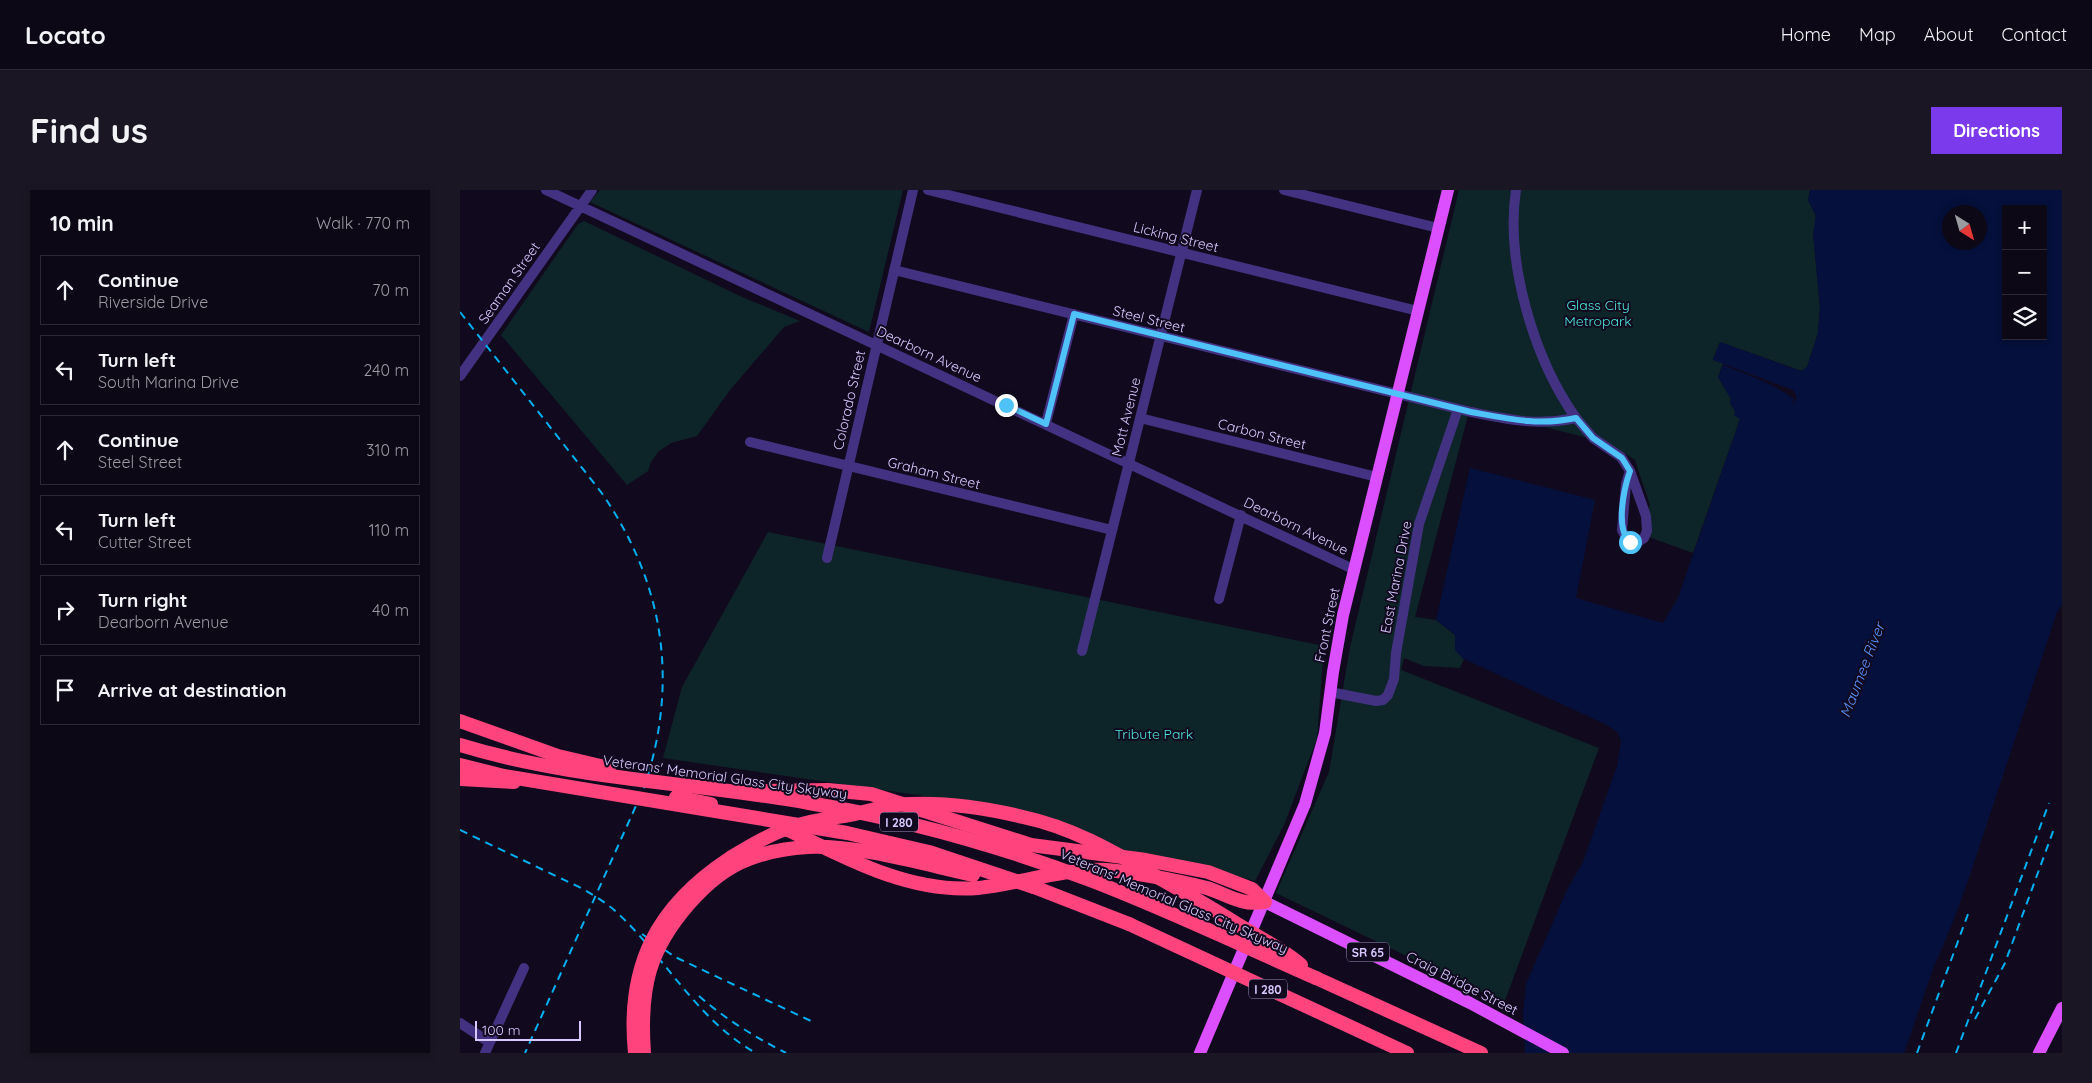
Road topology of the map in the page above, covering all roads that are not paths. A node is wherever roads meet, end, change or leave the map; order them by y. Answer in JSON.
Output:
{"nodes":[{"id":1,"x":546,"y":190,"type":"edge"},
{"id":2,"x":592,"y":190,"type":"edge"},
{"id":3,"x":913,"y":190,"type":"edge"},
{"id":4,"x":928,"y":190,"type":"edge"},
{"id":5,"x":1197,"y":190,"type":"edge"},
{"id":6,"x":1284,"y":190,"type":"edge"},
{"id":7,"x":1448,"y":190,"type":"edge"},
{"id":8,"x":1516,"y":190,"type":"edge"},
{"id":9,"x":580,"y":206,"type":"junction"},
{"id":10,"x":1438,"y":228,"type":"junction"},
{"id":11,"x":1181,"y":252,"type":"junction"},
{"id":12,"x":894,"y":270,"type":"junction"},
{"id":13,"x":1418,"y":311,"type":"junction"},
{"id":14,"x":1074,"y":314,"type":"junction"},
{"id":15,"x":1160,"y":336,"type":"junction"},
{"id":16,"x":876,"y":345,"type":"junction"},
{"id":17,"x":460,"y":376,"type":"edge"},
{"id":18,"x":1397,"y":394,"type":"junction"},
{"id":19,"x":1458,"y":409,"type":"junction"},
{"id":20,"x":1140,"y":418,"type":"junction"},
{"id":21,"x":1576,"y":418,"type":"junction"},
{"id":22,"x":1046,"y":424,"type":"junction"},
{"id":23,"x":750,"y":442,"type":"dead end"},
{"id":24,"x":1129,"y":463,"type":"junction"},
{"id":25,"x":848,"y":466,"type":"junction"},
{"id":26,"x":1630,"y":471,"type":"junction"},
{"id":27,"x":1377,"y":477,"type":"junction"},
{"id":28,"x":1241,"y":515,"type":"junction"},
{"id":29,"x":1112,"y":530,"type":"junction"},
{"id":30,"x":827,"y":558,"type":"dead end"},
{"id":31,"x":1355,"y":570,"type":"junction"},
{"id":32,"x":1219,"y":599,"type":"dead end"},
{"id":33,"x":1082,"y":651,"type":"dead end"},
{"id":34,"x":1330,"y":692,"type":"junction"},
{"id":35,"x":460,"y":721,"type":"edge"},
{"id":36,"x":460,"y":745,"type":"edge"},
{"id":37,"x":460,"y":765,"type":"edge"},
{"id":38,"x":460,"y":779,"type":"edge"},
{"id":39,"x":1034,"y":887,"type":"junction"},
{"id":40,"x":1265,"y":902,"type":"junction"},
{"id":41,"x":524,"y":968,"type":"dead end"},
{"id":42,"x":1316,"y":978,"type":"junction"},
{"id":43,"x":2062,"y":1008,"type":"edge"},
{"id":44,"x":460,"y":1023,"type":"edge"},
{"id":45,"x":490,"y":1042,"type":"junction"},
{"id":46,"x":484,"y":1053,"type":"edge"},
{"id":47,"x":635,"y":1053,"type":"edge"},
{"id":48,"x":644,"y":1053,"type":"edge"},
{"id":49,"x":1200,"y":1053,"type":"edge"},
{"id":50,"x":1407,"y":1053,"type":"edge"},
{"id":51,"x":1481,"y":1053,"type":"edge"},
{"id":52,"x":1563,"y":1053,"type":"edge"},
{"id":53,"x":2039,"y":1053,"type":"edge"}],
"edges":[{"from":1,"to":9,"type":"street","name":"Dearborn Avenue"},
{"from":2,"to":9,"type":"street","name":"Seaman Street"},
{"from":3,"to":12,"type":"street","name":"Colorado Street"},
{"from":4,"to":11,"type":"street","name":"Licking Street"},
{"from":5,"to":11,"type":"street","name":"Mott Avenue"},
{"from":6,"to":10,"type":"street"},
{"from":7,"to":10,"type":"main road","name":"Front Street"},
{"from":8,"to":21,"type":"street"},
{"from":9,"to":16,"type":"street","name":"Dearborn Avenue"},
{"from":9,"to":17,"type":"street","name":"Seaman Street"},
{"from":10,"to":13,"type":"main road","name":"Front Street"},
{"from":11,"to":13,"type":"street","name":"Licking Street"},
{"from":11,"to":15,"type":"street","name":"Mott Avenue"},
{"from":12,"to":14,"type":"street","name":"Steel Street"},
{"from":12,"to":16,"type":"street","name":"Colorado Street"},
{"from":13,"to":18,"type":"main road","name":"Front Street"},
{"from":14,"to":15,"type":"street","name":"Steel Street"},
{"from":14,"to":22,"type":"street"},
{"from":15,"to":18,"type":"street","name":"Steel Street"},
{"from":15,"to":20,"type":"street","name":"Mott Avenue"},
{"from":16,"to":22,"type":"street","name":"Dearborn Avenue"},
{"from":16,"to":25,"type":"street","name":"Colorado Street"},
{"from":18,"to":19,"type":"street","name":"Steel Street"},
{"from":18,"to":27,"type":"main road","name":"Front Street"},
{"from":19,"to":21,"type":"street","name":"Steel Street"},
{"from":19,"to":34,"type":"street","name":"East Marina Drive"},
{"from":20,"to":24,"type":"street","name":"Mott Avenue"},
{"from":20,"to":27,"type":"street","name":"Carbon Street"},
{"from":21,"to":26,"type":"street"},
{"from":22,"to":24,"type":"street","name":"Dearborn Avenue"},
{"from":23,"to":25,"type":"street","name":"Graham Street"},
{"from":24,"to":28,"type":"street","name":"Dearborn Avenue"},
{"from":24,"to":29,"type":"street","name":"Mott Avenue"},
{"from":25,"to":29,"type":"street","name":"Graham Street"},
{"from":25,"to":30,"type":"street","name":"Colorado Street"},
{"from":26,"to":26,"type":"street"},
{"from":27,"to":31,"type":"main road","name":"Front Street"},
{"from":28,"to":31,"type":"street","name":"Dearborn Avenue"},
{"from":28,"to":32,"type":"street"},
{"from":29,"to":33,"type":"street","name":"Mott Avenue"},
{"from":31,"to":34,"type":"main road","name":"Front Street"},
{"from":34,"to":40,"type":"main road","name":"Front Street"},
{"from":35,"to":40,"type":"highway"},
{"from":36,"to":42,"type":"highway","name":"Veterans' Memorial Glass City Skyway","number":"I 280","bridge":true},
{"from":37,"to":39,"type":"highway","number":"I 280","bridge":true},
{"from":38,"to":40,"type":"highway"},
{"from":39,"to":48,"type":"highway","bridge":true},
{"from":39,"to":50,"type":"highway","number":"I 280","bridge":true},
{"from":40,"to":49,"type":"main road","name":"Front Street"},
{"from":40,"to":52,"type":"main road","name":"Craig Bridge Street","number":"SR 65"},
{"from":41,"to":45,"type":"street"},
{"from":42,"to":47,"type":"highway","bridge":true},
{"from":42,"to":51,"type":"highway","name":"Veterans' Memorial Glass City Skyway","number":"I 280"},
{"from":43,"to":53,"type":"main road"},
{"from":44,"to":45,"type":"street"},
{"from":45,"to":46,"type":"street"}]}
